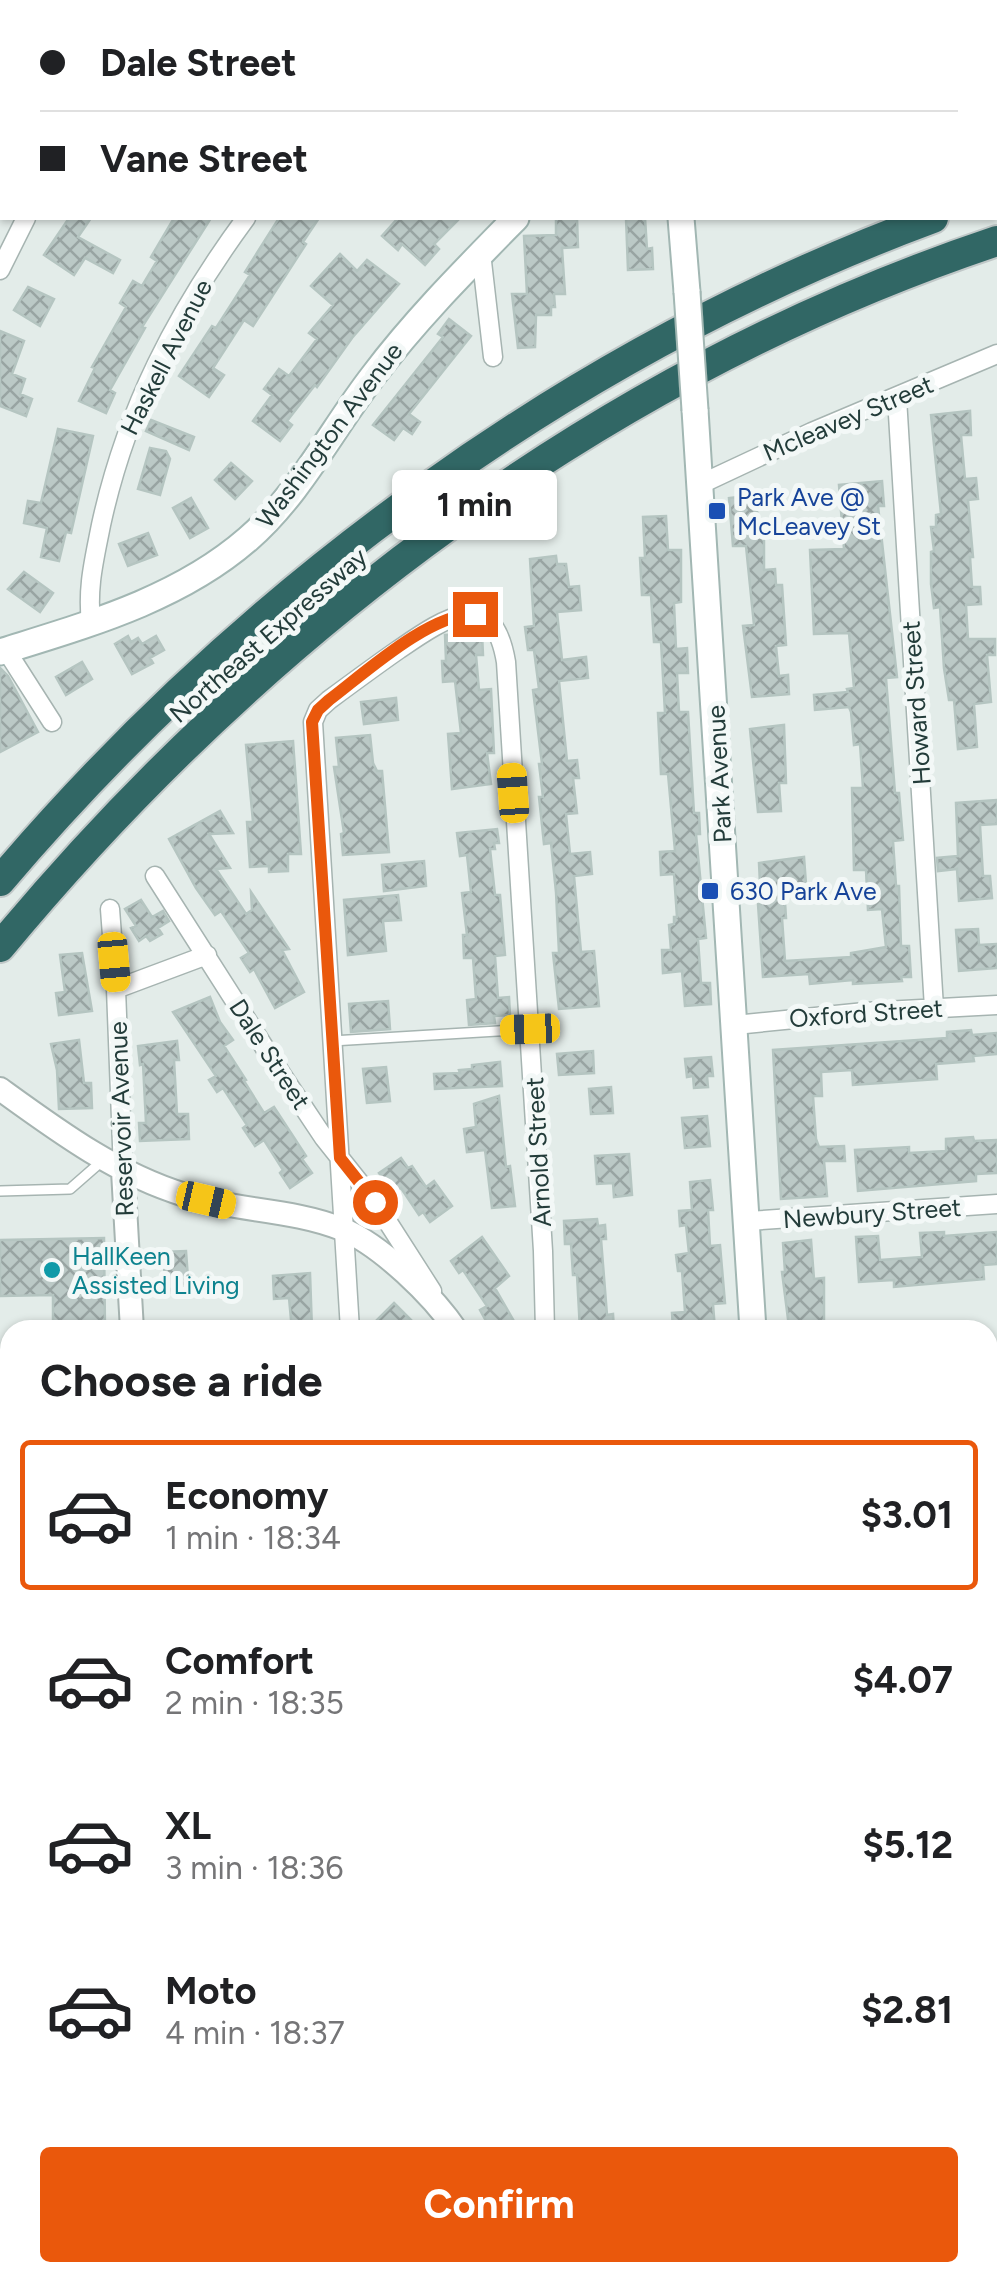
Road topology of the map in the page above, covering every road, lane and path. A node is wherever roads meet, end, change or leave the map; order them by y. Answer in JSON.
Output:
{"nodes":[{"id":1,"x":25,"y":220,"type":"edge"},
{"id":2,"x":245,"y":220,"type":"edge"},
{"id":3,"x":514,"y":220,"type":"edge"},
{"id":4,"x":682,"y":220,"type":"edge"},
{"id":5,"x":928,"y":220,"type":"edge"},
{"id":6,"x":997,"y":242,"type":"edge"},
{"id":7,"x":481,"y":253,"type":"junction"},
{"id":8,"x":0,"y":270,"type":"edge"},
{"id":9,"x":997,"y":354,"type":"edge"},
{"id":10,"x":494,"y":357,"type":"dead end"},
{"id":11,"x":897,"y":398,"type":"junction"},
{"id":12,"x":701,"y":484,"type":"junction"},
{"id":13,"x":91,"y":623,"type":"junction"},
{"id":14,"x":3,"y":651,"type":"edge"},
{"id":15,"x":52,"y":722,"type":"dead end"},
{"id":16,"x":155,"y":876,"type":"dead end"},
{"id":17,"x":0,"y":881,"type":"edge"},
{"id":18,"x":110,"y":909,"type":"dead end"},
{"id":19,"x":0,"y":947,"type":"edge"},
{"id":20,"x":207,"y":955,"type":"junction"},
{"id":21,"x":116,"y":989,"type":"junction"},
{"id":22,"x":997,"y":1005,"type":"edge"},
{"id":23,"x":934,"y":1008,"type":"junction"},
{"id":24,"x":735,"y":1024,"type":"junction"},
{"id":25,"x":530,"y":1029,"type":"junction"},
{"id":26,"x":332,"y":1041,"type":"junction"},
{"id":27,"x":4,"y":1099,"type":"edge"},
{"id":28,"x":340,"y":1158,"type":"junction"},
{"id":29,"x":113,"y":1166,"type":"junction"},
{"id":30,"x":0,"y":1191,"type":"edge"},
{"id":31,"x":997,"y":1204,"type":"edge"},
{"id":32,"x":748,"y":1221,"type":"junction"},
{"id":33,"x":345,"y":1230,"type":"junction"},
{"id":34,"x":131,"y":1320,"type":"edge"},
{"id":35,"x":350,"y":1320,"type":"edge"},
{"id":36,"x":448,"y":1320,"type":"edge"},
{"id":37,"x":450,"y":1320,"type":"edge"},
{"id":38,"x":545,"y":1320,"type":"edge"},
{"id":39,"x":753,"y":1320,"type":"edge"}],
"edges":[{"from":1,"to":8,"type":"street"},
{"from":2,"to":13,"type":"street","name":"Haskell Avenue"},
{"from":3,"to":7,"type":"main road","name":"Washington Avenue"},
{"from":4,"to":12,"type":"main road","name":"Park Avenue","bridge":true},
{"from":5,"to":17,"type":"highway","name":"Northeast Expressway"},
{"from":6,"to":19,"type":"highway","name":"Northeast Expressway"},
{"from":7,"to":10,"type":"street"},
{"from":7,"to":13,"type":"main road","name":"Washington Avenue"},
{"from":9,"to":11,"type":"street","name":"Mcleavey Street"},
{"from":11,"to":12,"type":"street","name":"Mcleavey Street"},
{"from":11,"to":23,"type":"street","name":"Howard Street"},
{"from":12,"to":24,"type":"main road","name":"Park Avenue"},
{"from":13,"to":14,"type":"main road","name":"Washington Avenue"},
{"from":14,"to":15,"type":"street"},
{"from":16,"to":20,"type":"street","name":"Dale Street"},
{"from":18,"to":21,"type":"street","name":"Reservoir Avenue"},
{"from":20,"to":21,"type":"street"},
{"from":20,"to":28,"type":"street","name":"Dale Street"},
{"from":21,"to":29,"type":"street","name":"Reservoir Avenue"},
{"from":22,"to":23,"type":"street","name":"Oxford Street"},
{"from":23,"to":24,"type":"street","name":"Oxford Street"},
{"from":24,"to":32,"type":"main road","name":"Park Avenue"},
{"from":25,"to":26,"type":"lane"},
{"from":25,"to":26,"type":"street","name":"Arnold Street"},
{"from":25,"to":38,"type":"street","name":"Arnold Street"},
{"from":26,"to":28,"type":"street"},
{"from":27,"to":29,"type":"street"},
{"from":28,"to":33,"type":"street"},
{"from":28,"to":37,"type":"street","name":"Dale Street"},
{"from":29,"to":30,"type":"lane"},
{"from":29,"to":33,"type":"street"},
{"from":29,"to":34,"type":"street","name":"Reservoir Avenue"},
{"from":31,"to":32,"type":"street","name":"Newbury Street"},
{"from":32,"to":39,"type":"main road","name":"Park Avenue"},
{"from":33,"to":35,"type":"street"},
{"from":33,"to":36,"type":"street"}]}
